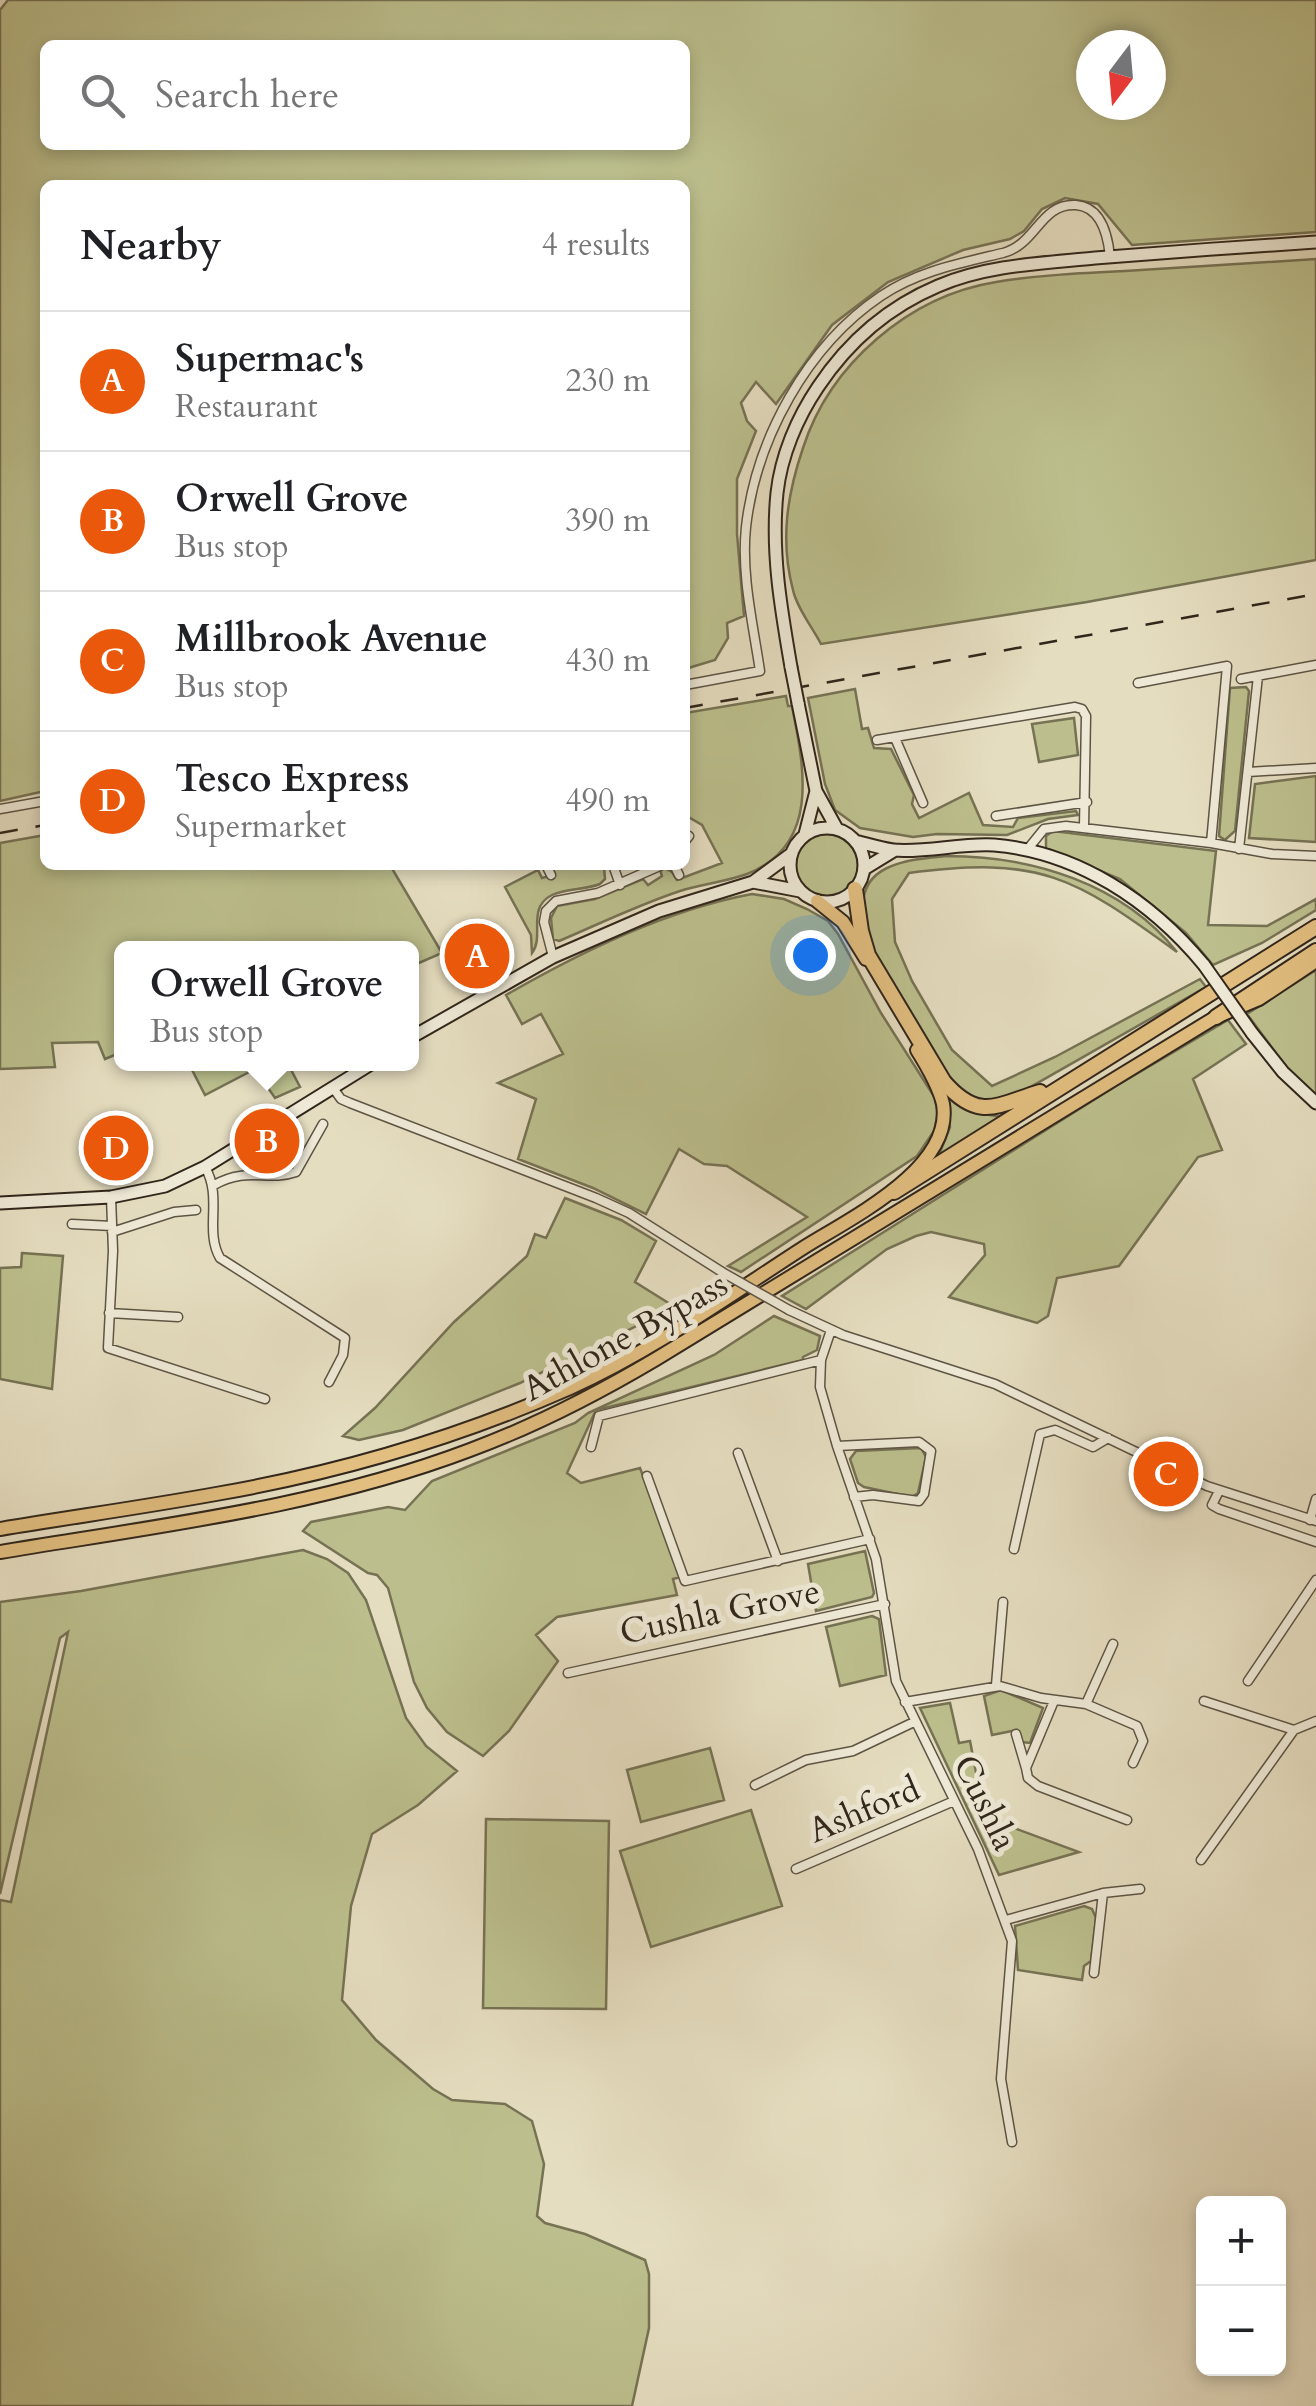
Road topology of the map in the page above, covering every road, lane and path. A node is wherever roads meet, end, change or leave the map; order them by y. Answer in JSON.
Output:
{"nodes":[{"id":1,"x":1316,"y":242,"type":"edge"},
{"id":2,"x":1110,"y":257,"type":"junction"},
{"id":3,"x":1316,"y":665,"type":"edge"},
{"id":4,"x":1258,"y":676,"type":"junction"},
{"id":5,"x":1242,"y":679,"type":"dead end"},
{"id":6,"x":1138,"y":683,"type":"dead end"},
{"id":7,"x":690,"y":684,"type":"edge"},
{"id":8,"x":896,"y":738,"type":"junction"},
{"id":9,"x":877,"y":740,"type":"dead end"},
{"id":10,"x":1316,"y":768,"type":"edge"},
{"id":11,"x":1248,"y":772,"type":"junction"},
{"id":12,"x":816,"y":791,"type":"junction"},
{"id":13,"x":40,"y":801,"type":"edge"},
{"id":14,"x":1087,"y":802,"type":"junction"},
{"id":15,"x":923,"y":803,"type":"dead end"},
{"id":16,"x":0,"y":809,"type":"edge"},
{"id":17,"x":996,"y":816,"type":"dead end"},
{"id":18,"x":1084,"y":828,"type":"junction"},
{"id":19,"x":837,"y":829,"type":"junction"},
{"id":20,"x":805,"y":834,"type":"junction"},
{"id":21,"x":855,"y":841,"type":"junction"},
{"id":22,"x":1211,"y":843,"type":"junction"},
{"id":23,"x":1239,"y":849,"type":"junction"},
{"id":24,"x":895,"y":850,"type":"junction"},
{"id":25,"x":1027,"y":850,"type":"junction"},
{"id":26,"x":791,"y":854,"type":"junction"},
{"id":27,"x":1316,"y":856,"type":"edge"},
{"id":28,"x":864,"y":869,"type":"junction"},
{"id":29,"x":548,"y":870,"type":"edge"},
{"id":30,"x":615,"y":870,"type":"edge"},
{"id":31,"x":652,"y":870,"type":"edge"},
{"id":32,"x":676,"y":870,"type":"edge"},
{"id":33,"x":550,"y":875,"type":"dead end"},
{"id":34,"x":679,"y":876,"type":"dead end"},
{"id":35,"x":753,"y":882,"type":"junction"},
{"id":36,"x":620,"y":885,"type":"junction"},
{"id":37,"x":855,"y":889,"type":"junction"},
{"id":38,"x":800,"y":891,"type":"junction"},
{"id":39,"x":818,"y":901,"type":"junction"},
{"id":40,"x":1316,"y":927,"type":"edge"},
{"id":41,"x":1316,"y":951,"type":"edge"},
{"id":42,"x":553,"y":957,"type":"junction"},
{"id":43,"x":1316,"y":961,"type":"edge"},
{"id":44,"x":1216,"y":1016,"type":"junction"},
{"id":45,"x":419,"y":1033,"type":"edge"},
{"id":46,"x":360,"y":1071,"type":"edge"},
{"id":47,"x":1060,"y":1086,"type":"junction"},
{"id":48,"x":332,"y":1088,"type":"junction"},
{"id":49,"x":1316,"y":1103,"type":"edge"},
{"id":50,"x":323,"y":1124,"type":"dead end"},
{"id":51,"x":205,"y":1167,"type":"junction"},
{"id":52,"x":214,"y":1185,"type":"junction"},
{"id":53,"x":894,"y":1192,"type":"junction"},
{"id":54,"x":112,"y":1197,"type":"junction"},
{"id":55,"x":0,"y":1203,"type":"edge"},
{"id":56,"x":196,"y":1210,"type":"dead end"},
{"id":57,"x":72,"y":1224,"type":"dead end"},
{"id":58,"x":112,"y":1229,"type":"junction"},
{"id":59,"x":109,"y":1314,"type":"junction"},
{"id":60,"x":178,"y":1317,"type":"dead end"},
{"id":61,"x":832,"y":1330,"type":"junction"},
{"id":62,"x":821,"y":1360,"type":"junction"},
{"id":63,"x":329,"y":1382,"type":"dead end"},
{"id":64,"x":264,"y":1399,"type":"dead end"},
{"id":65,"x":1108,"y":1438,"type":"junction"},
{"id":66,"x":591,"y":1446,"type":"dead end"},
{"id":67,"x":837,"y":1446,"type":"junction"},
{"id":68,"x":738,"y":1453,"type":"dead end"},
{"id":69,"x":647,"y":1476,"type":"dead end"},
{"id":70,"x":1219,"y":1491,"type":"junction"},
{"id":71,"x":854,"y":1497,"type":"junction"},
{"id":72,"x":1316,"y":1499,"type":"edge"},
{"id":73,"x":1313,"y":1520,"type":"edge"},
{"id":74,"x":0,"y":1529,"type":"edge"},
{"id":75,"x":870,"y":1538,"type":"junction"},
{"id":76,"x":1316,"y":1542,"type":"edge"},
{"id":77,"x":1014,"y":1548,"type":"dead end"},
{"id":78,"x":0,"y":1552,"type":"edge"},
{"id":79,"x":778,"y":1561,"type":"junction"},
{"id":80,"x":1316,"y":1580,"type":"edge"},
{"id":81,"x":1003,"y":1602,"type":"dead end"},
{"id":82,"x":885,"y":1604,"type":"junction"},
{"id":83,"x":1114,"y":1644,"type":"dead end"},
{"id":84,"x":568,"y":1673,"type":"dead end"},
{"id":85,"x":1248,"y":1681,"type":"dead end"},
{"id":86,"x":996,"y":1685,"type":"junction"},
{"id":87,"x":1054,"y":1701,"type":"junction"},
{"id":88,"x":1204,"y":1701,"type":"dead end"},
{"id":89,"x":905,"y":1702,"type":"junction"},
{"id":90,"x":1086,"y":1704,"type":"junction"},
{"id":91,"x":1316,"y":1720,"type":"edge"},
{"id":92,"x":914,"y":1722,"type":"junction"},
{"id":93,"x":1294,"y":1730,"type":"junction"},
{"id":94,"x":1016,"y":1734,"type":"dead end"},
{"id":95,"x":1133,"y":1763,"type":"dead end"},
{"id":96,"x":1026,"y":1768,"type":"junction"},
{"id":97,"x":755,"y":1785,"type":"dead end"},
{"id":98,"x":954,"y":1801,"type":"junction"},
{"id":99,"x":1127,"y":1820,"type":"dead end"},
{"id":100,"x":1201,"y":1860,"type":"dead end"},
{"id":101,"x":796,"y":1869,"type":"dead end"},
{"id":102,"x":1140,"y":1889,"type":"dead end"},
{"id":103,"x":1104,"y":1894,"type":"junction"},
{"id":104,"x":1006,"y":1920,"type":"junction"},
{"id":105,"x":1094,"y":1973,"type":"dead end"},
{"id":106,"x":1012,"y":2142,"type":"dead end"}],
"edges":[{"from":1,"to":2,"type":"main road"},
{"from":2,"to":7,"type":"street"},
{"from":2,"to":12,"type":"main road","bridge":true},
{"from":3,"to":4,"type":"street"},
{"from":4,"to":5,"type":"street"},
{"from":4,"to":11,"type":"street"},
{"from":6,"to":22,"type":"street"},
{"from":8,"to":9,"type":"street"},
{"from":8,"to":14,"type":"street"},
{"from":8,"to":15,"type":"street"},
{"from":10,"to":11,"type":"street"},
{"from":11,"to":23,"type":"street"},
{"from":12,"to":19,"type":"main road"},
{"from":12,"to":20,"type":"main road"},
{"from":13,"to":16,"type":"street"},
{"from":14,"to":17,"type":"street"},
{"from":14,"to":18,"type":"street"},
{"from":18,"to":22,"type":"street"},
{"from":18,"to":25,"type":"street"},
{"from":19,"to":20,"type":"main road"},
{"from":19,"to":21,"type":"main road"},
{"from":20,"to":26,"type":"main road"},
{"from":21,"to":24,"type":"main road"},
{"from":21,"to":28,"type":"main road"},
{"from":22,"to":23,"type":"street"},
{"from":23,"to":27,"type":"street"},
{"from":24,"to":25,"type":"main road"},
{"from":24,"to":28,"type":"main road"},
{"from":25,"to":49,"type":"main road","bridge":true},
{"from":26,"to":35,"type":"main road"},
{"from":26,"to":38,"type":"main road"},
{"from":28,"to":37,"type":"main road"},
{"from":29,"to":33,"type":"street"},
{"from":30,"to":36,"type":"street"},
{"from":31,"to":36,"type":"street"},
{"from":32,"to":34,"type":"street"},
{"from":35,"to":38,"type":"main road"},
{"from":35,"to":42,"type":"main road"},
{"from":36,"to":42,"type":"street"},
{"from":37,"to":39,"type":"main road"},
{"from":37,"to":47,"type":"highway"},
{"from":38,"to":39,"type":"main road"},
{"from":39,"to":53,"type":"highway","name":"Athlone Bypass"},
{"from":40,"to":47,"type":"highway"},
{"from":41,"to":44,"type":"highway"},
{"from":42,"to":45,"type":"main road"},
{"from":43,"to":44,"type":"highway","name":"Athlone Bypass"},
{"from":44,"to":78,"type":"highway","name":"Athlone Bypass"},
{"from":46,"to":48,"type":"main road"},
{"from":47,"to":53,"type":"highway"},
{"from":48,"to":51,"type":"main road"},
{"from":48,"to":61,"type":"street","bridge":true},
{"from":50,"to":52,"type":"street"},
{"from":51,"to":52,"type":"street"},
{"from":51,"to":54,"type":"main road"},
{"from":52,"to":63,"type":"street"},
{"from":53,"to":74,"type":"highway","name":"Athlone Bypass"},
{"from":54,"to":55,"type":"main road"},
{"from":54,"to":58,"type":"street"},
{"from":56,"to":58,"type":"street"},
{"from":57,"to":58,"type":"street"},
{"from":58,"to":59,"type":"street"},
{"from":59,"to":60,"type":"street"},
{"from":59,"to":64,"type":"street"},
{"from":61,"to":62,"type":"street","name":"Cushla"},
{"from":61,"to":65,"type":"street"},
{"from":62,"to":66,"type":"street"},
{"from":62,"to":67,"type":"street","name":"Cushla"},
{"from":65,"to":70,"type":"street"},
{"from":65,"to":77,"type":"street"},
{"from":67,"to":71,"type":"street","name":"Cushla"},
{"from":67,"to":71,"type":"street"},
{"from":68,"to":79,"type":"street"},
{"from":69,"to":79,"type":"street"},
{"from":70,"to":73,"type":"street"},
{"from":70,"to":76,"type":"street"},
{"from":71,"to":75,"type":"street","name":"Cushla"},
{"from":72,"to":73,"type":"street"},
{"from":75,"to":79,"type":"street"},
{"from":75,"to":82,"type":"street","name":"Cushla"},
{"from":80,"to":85,"type":"street"},
{"from":81,"to":86,"type":"street"},
{"from":82,"to":84,"type":"street","name":"Cushla Grove"},
{"from":82,"to":89,"type":"street","name":"Cushla"},
{"from":83,"to":90,"type":"street"},
{"from":86,"to":87,"type":"street"},
{"from":86,"to":89,"type":"street"},
{"from":87,"to":90,"type":"street"},
{"from":87,"to":96,"type":"street"},
{"from":88,"to":93,"type":"street"},
{"from":89,"to":92,"type":"street","name":"Cushla"},
{"from":90,"to":95,"type":"street"},
{"from":91,"to":93,"type":"street"},
{"from":92,"to":97,"type":"street","name":"Ashford"},
{"from":92,"to":98,"type":"street","name":"Cushla"},
{"from":93,"to":100,"type":"street"},
{"from":94,"to":96,"type":"street"},
{"from":96,"to":99,"type":"street"},
{"from":98,"to":101,"type":"street","name":"Ashford"},
{"from":98,"to":104,"type":"street","name":"Cushla"},
{"from":102,"to":103,"type":"street"},
{"from":103,"to":104,"type":"street"},
{"from":103,"to":105,"type":"street"},
{"from":104,"to":106,"type":"street","name":"Cushla"}]}
